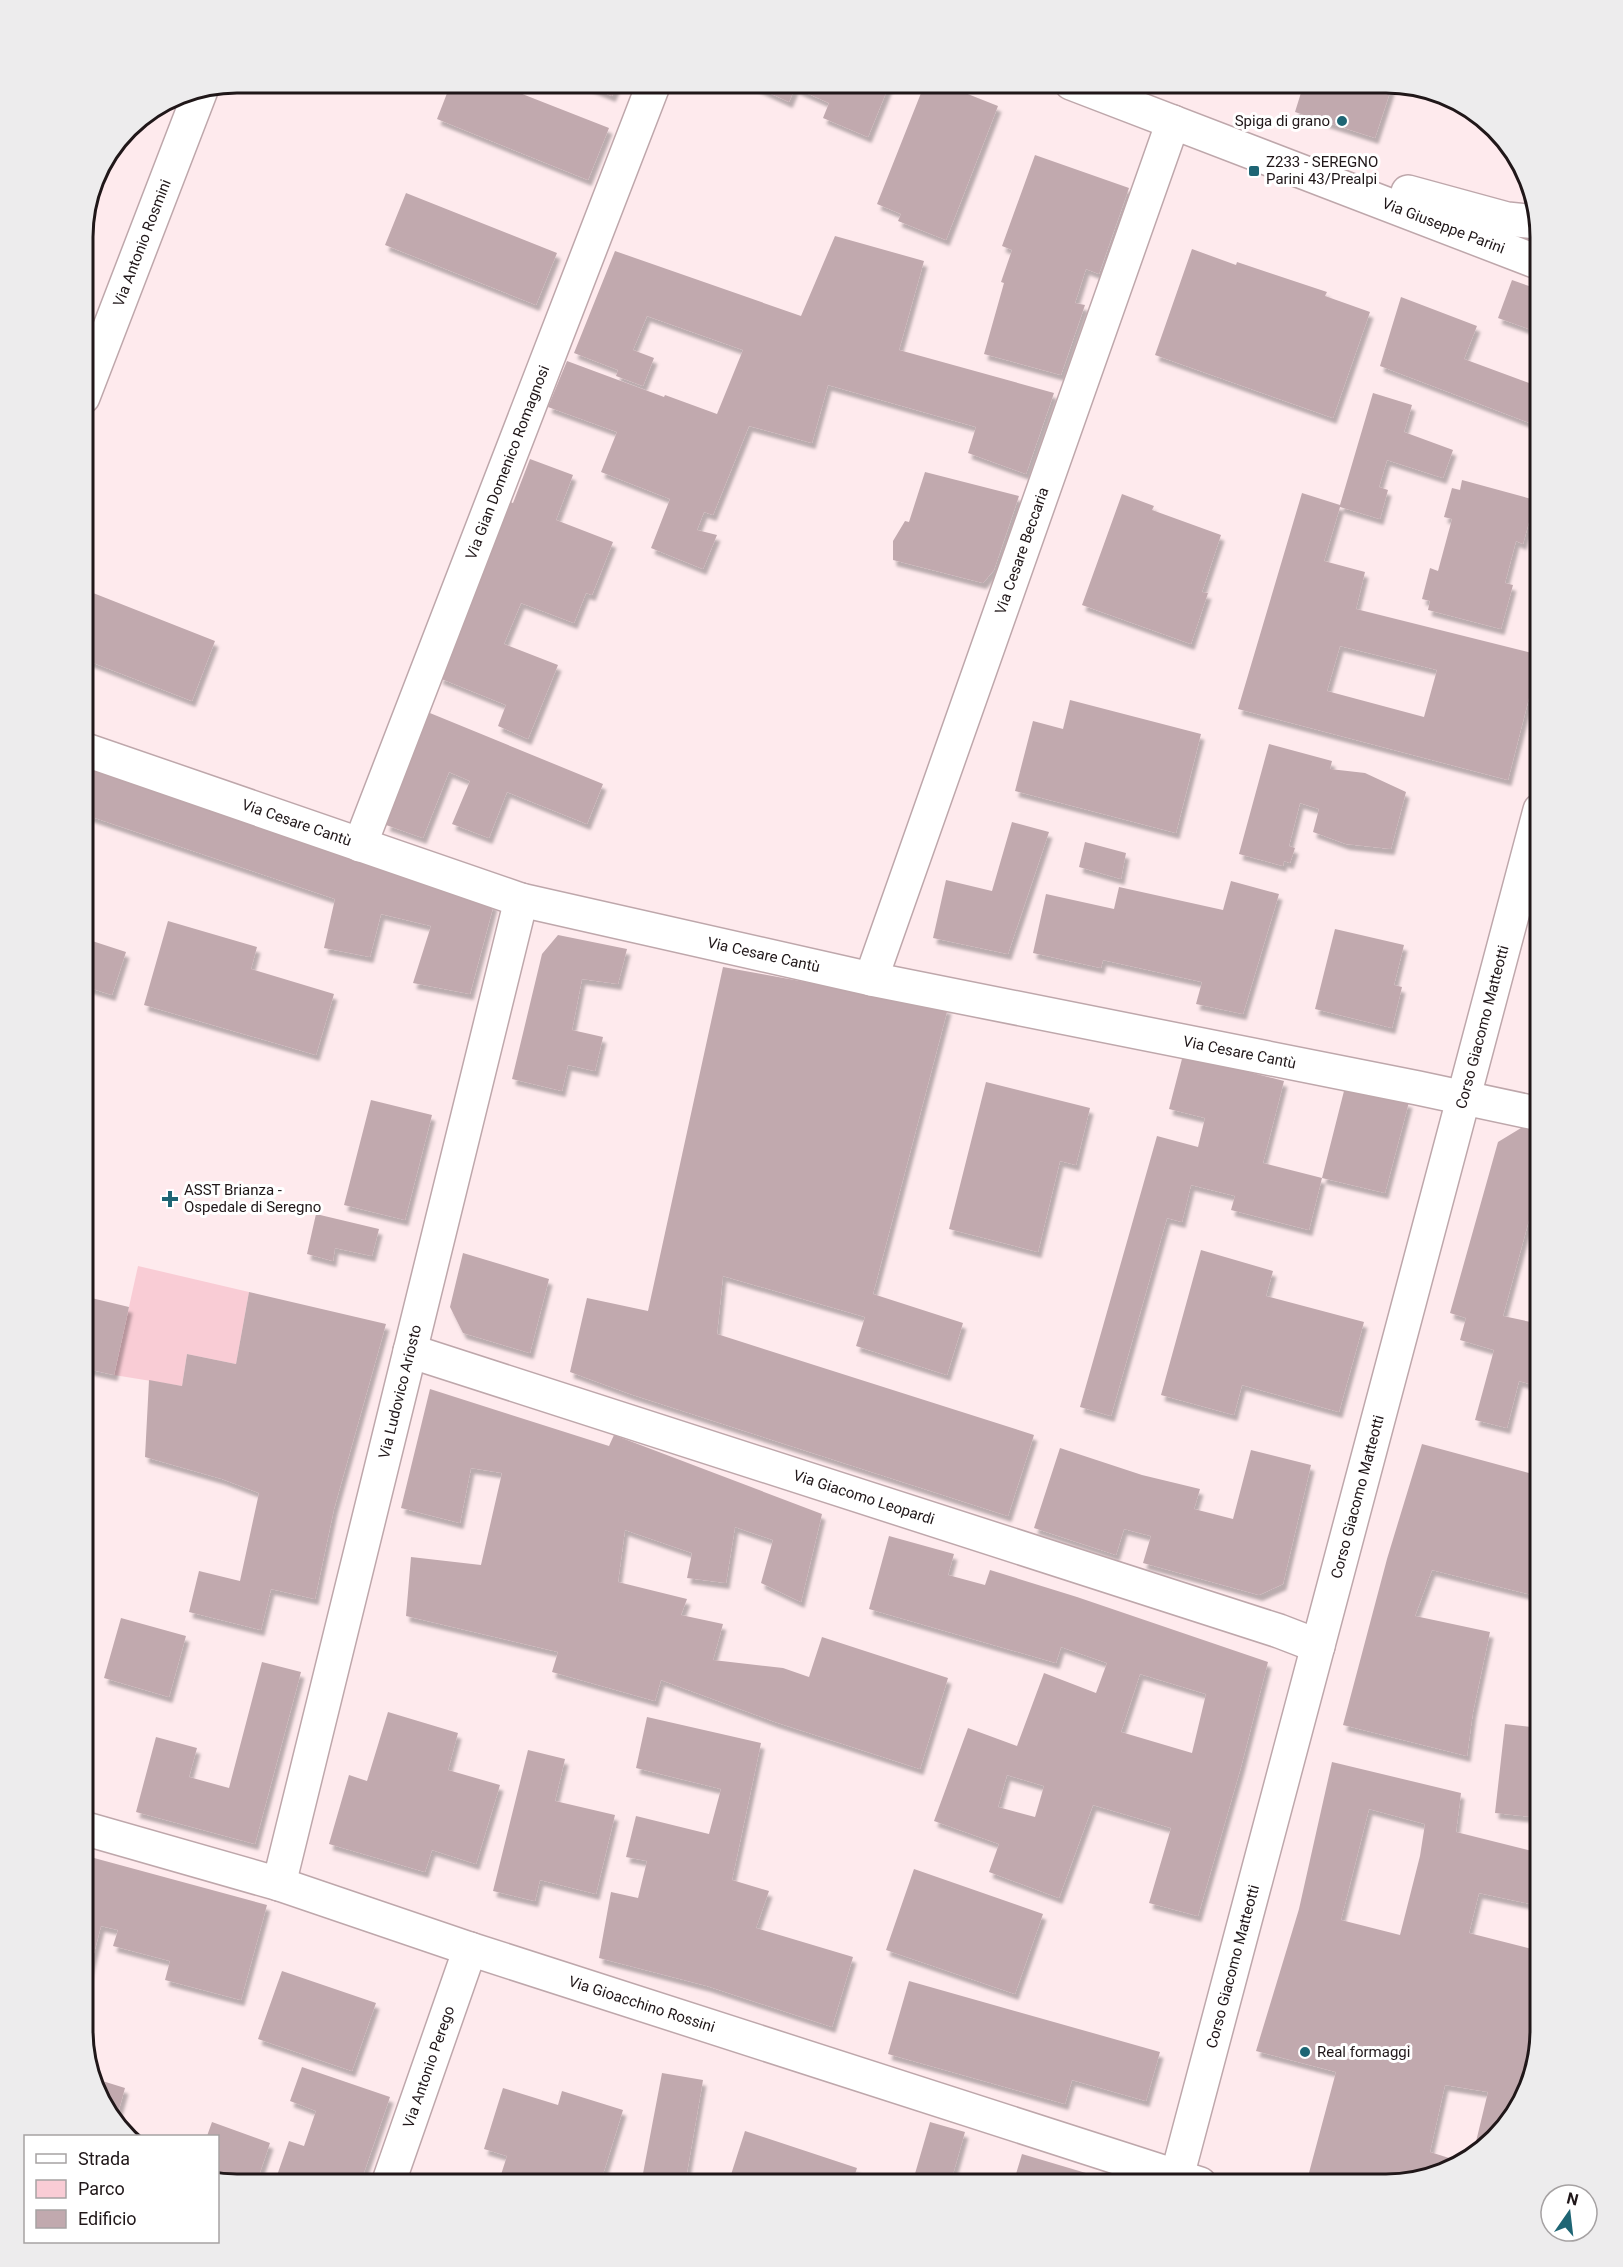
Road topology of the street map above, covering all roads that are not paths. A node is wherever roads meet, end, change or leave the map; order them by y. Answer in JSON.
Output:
{"nodes":[{"id":1,"x":650,"y":93,"type":"edge"},
{"id":2,"x":1097,"y":93,"type":"edge"},
{"id":3,"x":197,"y":99,"type":"edge"},
{"id":4,"x":1173,"y":122,"type":"junction"},
{"id":5,"x":1247,"y":149,"type":"junction"},
{"id":6,"x":1529,"y":221,"type":"edge"},
{"id":7,"x":1530,"y":259,"type":"edge"},
{"id":8,"x":93,"y":371,"type":"edge"},
{"id":9,"x":93,"y":752,"type":"edge"},
{"id":10,"x":360,"y":844,"type":"junction"},
{"id":11,"x":1530,"y":848,"type":"edge"},
{"id":12,"x":520,"y":900,"type":"junction"},
{"id":13,"x":871,"y":979,"type":"junction"},
{"id":14,"x":1464,"y":1097,"type":"junction"},
{"id":15,"x":1530,"y":1112,"type":"edge"},
{"id":16,"x":410,"y":1351,"type":"junction"},
{"id":17,"x":1318,"y":1646,"type":"junction"},
{"id":18,"x":93,"y":1831,"type":"edge"},
{"id":19,"x":279,"y":1884,"type":"junction"},
{"id":20,"x":470,"y":1949,"type":"junction"},
{"id":21,"x":391,"y":2174,"type":"edge"},
{"id":22,"x":1159,"y":2174,"type":"edge"},
{"id":23,"x":1186,"y":2174,"type":"edge"}],
"edges":[{"from":1,"to":10,"type":"street","name":"Via Gian Domenico Romagnosi"},
{"from":2,"to":4,"type":"street","name":"Via Giuseppe Parini"},
{"from":3,"to":8,"type":"street","name":"Via Antonio Rosmini"},
{"from":4,"to":5,"type":"street","name":"Via Giuseppe Parini"},
{"from":4,"to":13,"type":"street","name":"Via Cesare Beccaria"},
{"from":5,"to":6,"type":"street","name":"Via Giuseppe Parini"},
{"from":5,"to":7,"type":"street","name":"Via Giuseppe Parini"},
{"from":9,"to":10,"type":"street","name":"Via Cesare Cantù"},
{"from":10,"to":12,"type":"street","name":"Via Cesare Cantù"},
{"from":11,"to":14,"type":"street","name":"Corso Giacomo Matteotti"},
{"from":12,"to":13,"type":"street","name":"Via Cesare Cantù"},
{"from":12,"to":16,"type":"street","name":"Via Ludovico Ariosto"},
{"from":13,"to":14,"type":"street","name":"Via Cesare Cantù"},
{"from":14,"to":15,"type":"street","name":"Via Cesare Cantù"},
{"from":14,"to":17,"type":"street","name":"Corso Giacomo Matteotti"},
{"from":16,"to":17,"type":"street","name":"Via Giacomo Leopardi"},
{"from":16,"to":19,"type":"street","name":"Via Ludovico Ariosto"},
{"from":17,"to":23,"type":"street","name":"Corso Giacomo Matteotti"},
{"from":18,"to":19,"type":"street","name":"Via Gioacchino Rossini"},
{"from":19,"to":20,"type":"street","name":"Via Gioacchino Rossini"},
{"from":20,"to":21,"type":"street","name":"Via Antonio Perego"},
{"from":20,"to":22,"type":"street","name":"Via Gioacchino Rossini"}]}
